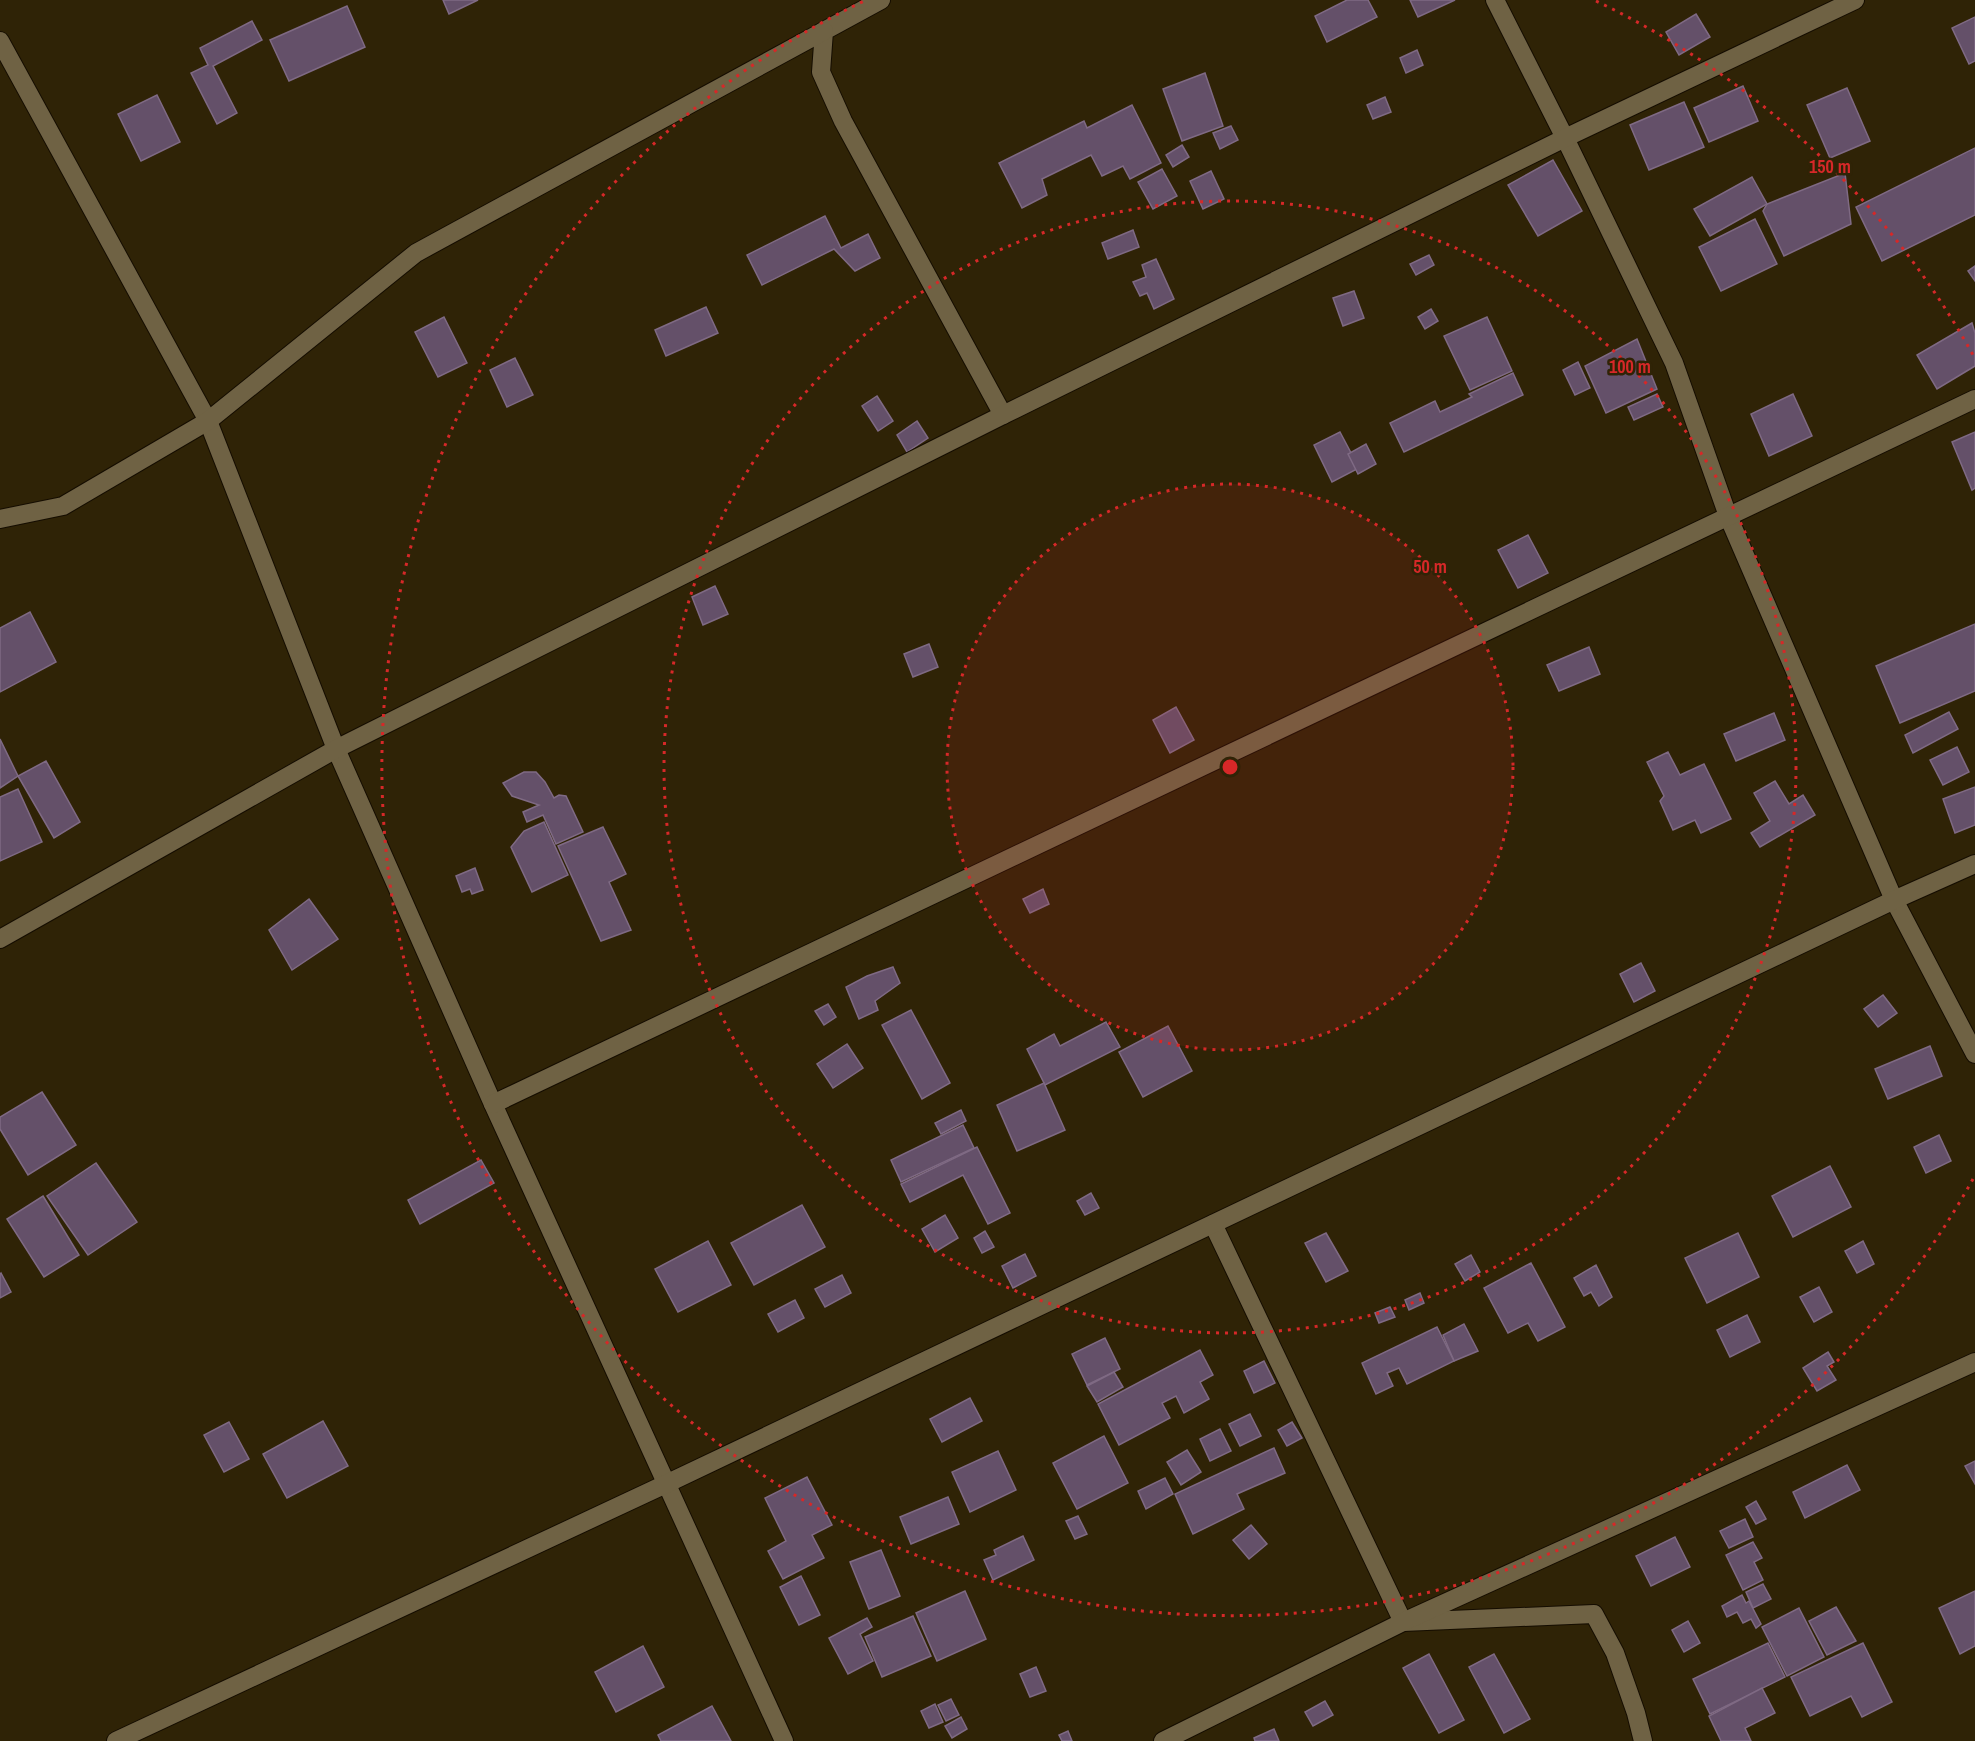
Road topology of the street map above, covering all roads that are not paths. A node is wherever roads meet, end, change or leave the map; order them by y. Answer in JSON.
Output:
{"nodes":[{"id":1,"x":881,"y":0,"type":"edge"},
{"id":2,"x":1495,"y":0,"type":"edge"},
{"id":3,"x":1855,"y":0,"type":"edge"},
{"id":4,"x":824,"y":31,"type":"junction"},
{"id":5,"x":0,"y":41,"type":"edge"},
{"id":6,"x":1565,"y":138,"type":"junction"},
{"id":7,"x":1975,"y":399,"type":"edge"},
{"id":8,"x":1004,"y":415,"type":"junction"},
{"id":9,"x":208,"y":421,"type":"junction"},
{"id":10,"x":1728,"y":516,"type":"junction"},
{"id":11,"x":0,"y":519,"type":"edge"},
{"id":12,"x":336,"y":749,"type":"junction"},
{"id":13,"x":1975,"y":864,"type":"edge"},
{"id":14,"x":1894,"y":900,"type":"junction"},
{"id":15,"x":0,"y":939,"type":"edge"},
{"id":16,"x":1975,"y":1054,"type":"edge"},
{"id":17,"x":493,"y":1104,"type":"junction"},
{"id":18,"x":1213,"y":1224,"type":"junction"},
{"id":19,"x":1975,"y":1362,"type":"edge"},
{"id":20,"x":668,"y":1483,"type":"junction"},
{"id":21,"x":1403,"y":1622,"type":"junction"},
{"id":22,"x":116,"y":1741,"type":"edge"},
{"id":23,"x":784,"y":1741,"type":"edge"},
{"id":24,"x":1163,"y":1741,"type":"edge"},
{"id":25,"x":1643,"y":1741,"type":"edge"}],
"edges":[{"from":1,"to":4,"type":"street"},
{"from":2,"to":6,"type":"street"},
{"from":3,"to":6,"type":"street"},
{"from":4,"to":8,"type":"street"},
{"from":4,"to":9,"type":"street"},
{"from":5,"to":9,"type":"street"},
{"from":6,"to":8,"type":"street"},
{"from":6,"to":10,"type":"street"},
{"from":7,"to":10,"type":"street"},
{"from":8,"to":12,"type":"street"},
{"from":9,"to":11,"type":"street"},
{"from":9,"to":12,"type":"street"},
{"from":10,"to":14,"type":"street"},
{"from":10,"to":17,"type":"street"},
{"from":12,"to":15,"type":"street"},
{"from":12,"to":17,"type":"street"},
{"from":13,"to":14,"type":"street"},
{"from":14,"to":16,"type":"street"},
{"from":14,"to":18,"type":"street"},
{"from":17,"to":20,"type":"street"},
{"from":18,"to":20,"type":"street"},
{"from":18,"to":21,"type":"street"},
{"from":19,"to":21,"type":"street"},
{"from":20,"to":22,"type":"street"},
{"from":20,"to":23,"type":"street"},
{"from":21,"to":24,"type":"street"},
{"from":21,"to":25,"type":"street"}]}
